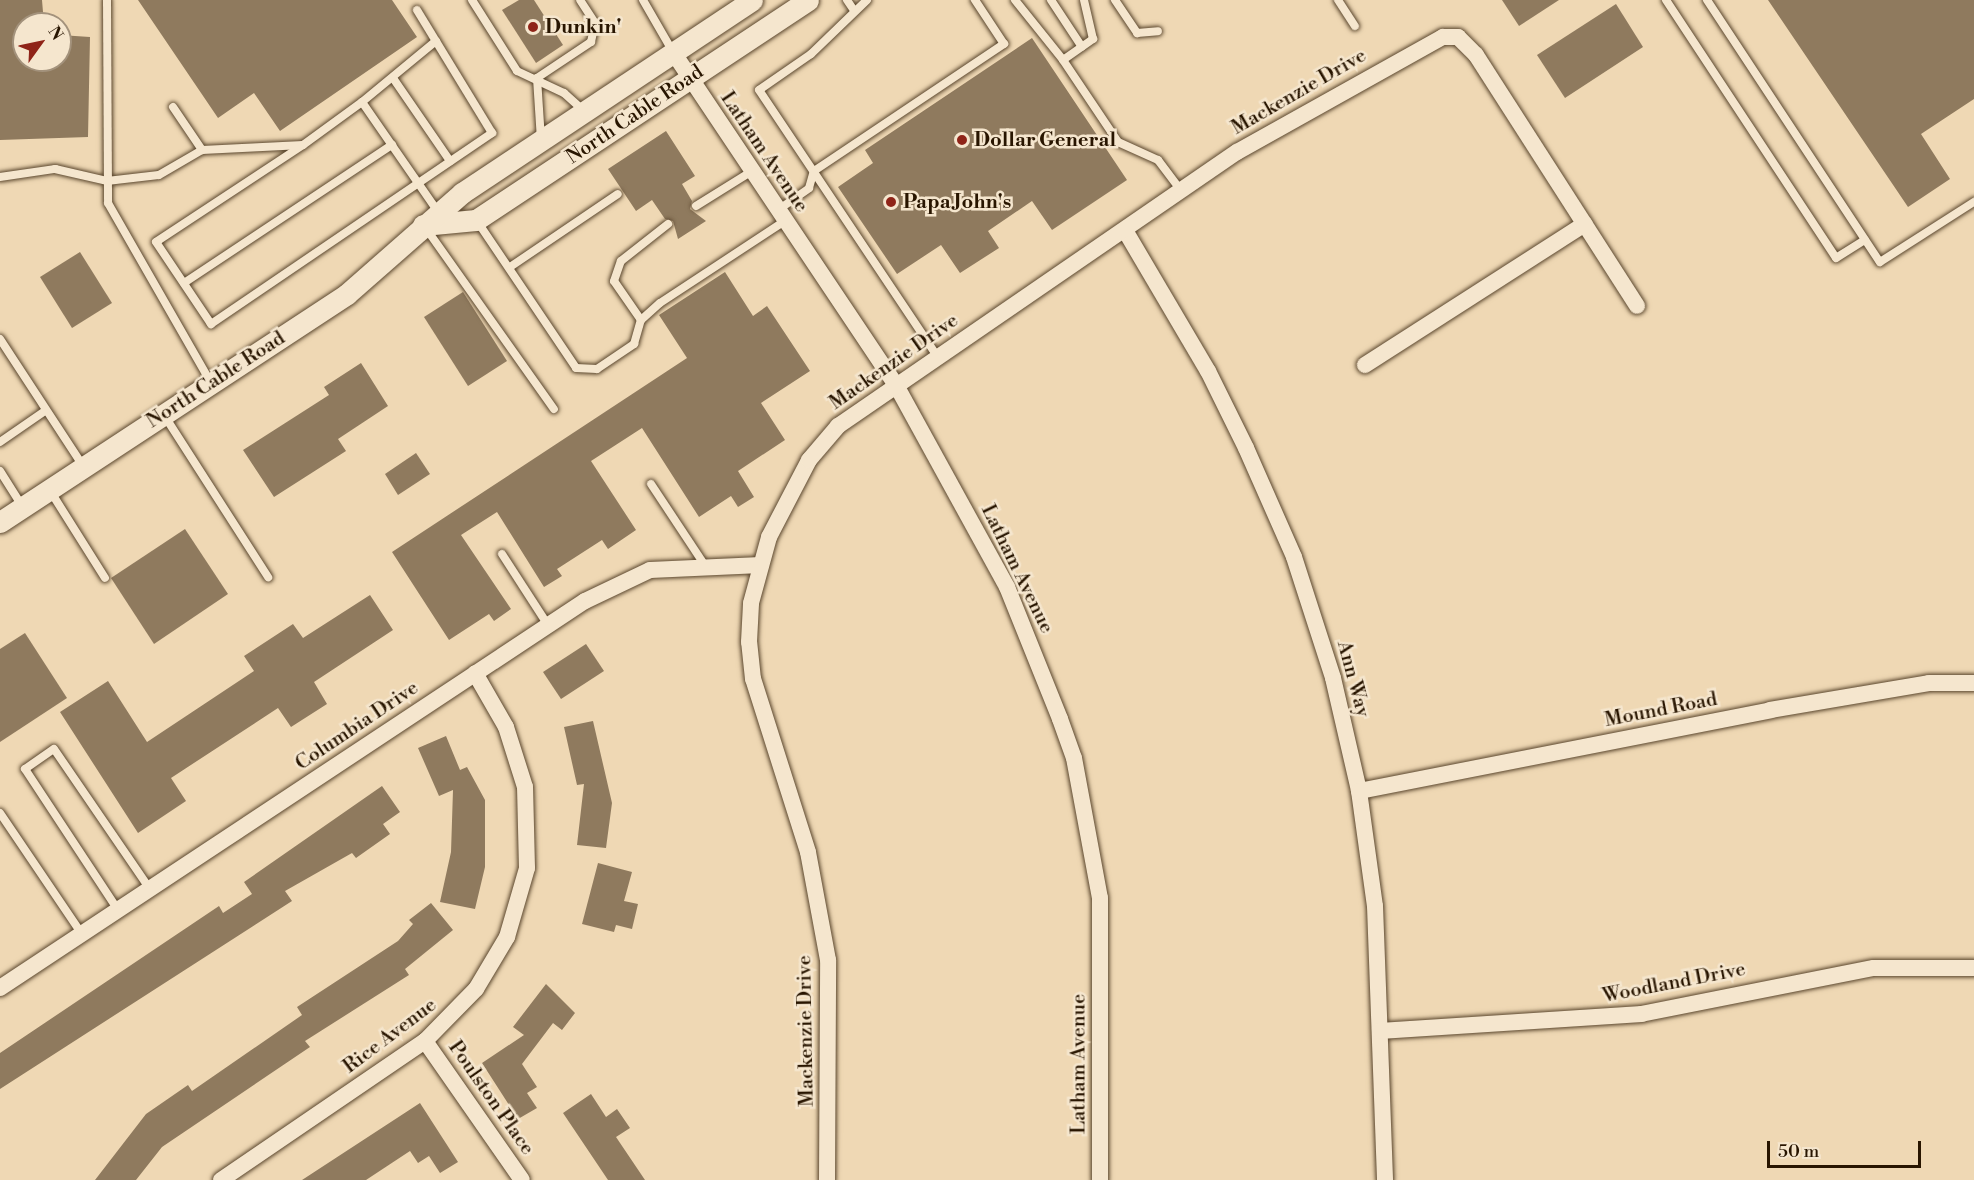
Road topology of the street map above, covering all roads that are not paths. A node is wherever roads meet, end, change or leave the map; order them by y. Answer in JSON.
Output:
{"nodes":[{"id":1,"x":107,"y":0,"type":"edge"},
{"id":2,"x":472,"y":0,"type":"edge"},
{"id":3,"x":580,"y":0,"type":"edge"},
{"id":4,"x":643,"y":0,"type":"edge"},
{"id":5,"x":752,"y":0,"type":"edge"},
{"id":6,"x":808,"y":0,"type":"edge"},
{"id":7,"x":847,"y":0,"type":"edge"},
{"id":8,"x":867,"y":0,"type":"edge"},
{"id":9,"x":975,"y":0,"type":"edge"},
{"id":10,"x":1014,"y":0,"type":"edge"},
{"id":11,"x":1051,"y":0,"type":"edge"},
{"id":12,"x":1084,"y":0,"type":"edge"},
{"id":13,"x":1115,"y":0,"type":"edge"},
{"id":14,"x":1338,"y":0,"type":"edge"},
{"id":15,"x":1666,"y":0,"type":"edge"},
{"id":16,"x":1707,"y":0,"type":"edge"},
{"id":17,"x":853,"y":9,"type":"junction"},
{"id":18,"x":417,"y":10,"type":"dead end"},
{"id":19,"x":1355,"y":26,"type":"dead end"},
{"id":20,"x":1158,"y":31,"type":"dead end"},
{"id":21,"x":436,"y":41,"type":"junction"},
{"id":22,"x":1082,"y":47,"type":"junction"},
{"id":23,"x":673,"y":52,"type":"junction"},
{"id":24,"x":1063,"y":60,"type":"junction"},
{"id":25,"x":393,"y":78,"type":"junction"},
{"id":26,"x":537,"y":78,"type":"junction"},
{"id":27,"x":690,"y":79,"type":"junction"},
{"id":28,"x":362,"y":102,"type":"junction"},
{"id":29,"x":174,"y":107,"type":"dead end"},
{"id":30,"x":584,"y":111,"type":"junction"},
{"id":31,"x":541,"y":140,"type":"junction"},
{"id":32,"x":303,"y":145,"type":"junction"},
{"id":33,"x":392,"y":145,"type":"junction"},
{"id":34,"x":202,"y":150,"type":"junction"},
{"id":35,"x":450,"y":161,"type":"junction"},
{"id":36,"x":752,"y":171,"type":"junction"},
{"id":37,"x":814,"y":171,"type":"junction"},
{"id":38,"x":0,"y":177,"type":"edge"},
{"id":39,"x":107,"y":181,"type":"junction"},
{"id":40,"x":419,"y":185,"type":"junction"},
{"id":41,"x":1181,"y":191,"type":"junction"},
{"id":42,"x":618,"y":194,"type":"dead end"},
{"id":43,"x":1974,"y":202,"type":"edge"},
{"id":44,"x":696,"y":206,"type":"dead end"},
{"id":45,"x":781,"y":216,"type":"junction"},
{"id":46,"x":430,"y":219,"type":"junction"},
{"id":47,"x":476,"y":220,"type":"junction"},
{"id":48,"x":668,"y":224,"type":"dead end"},
{"id":49,"x":1585,"y":225,"type":"junction"},
{"id":50,"x":1126,"y":232,"type":"junction"},
{"id":51,"x":1865,"y":240,"type":"junction"},
{"id":52,"x":510,"y":267,"type":"junction"},
{"id":53,"x":184,"y":283,"type":"junction"},
{"id":54,"x":1637,"y":306,"type":"dead end"},
{"id":55,"x":641,"y":320,"type":"junction"},
{"id":56,"x":0,"y":339,"type":"edge"},
{"id":57,"x":937,"y":356,"type":"junction"},
{"id":58,"x":1365,"y":365,"type":"dead end"},
{"id":59,"x":212,"y":383,"type":"junction"},
{"id":60,"x":896,"y":385,"type":"junction"},
{"id":61,"x":554,"y":409,"type":"dead end"},
{"id":62,"x":45,"y":411,"type":"junction"},
{"id":63,"x":163,"y":415,"type":"junction"},
{"id":64,"x":0,"y":442,"type":"edge"},
{"id":65,"x":84,"y":467,"type":"junction"},
{"id":66,"x":0,"y":471,"type":"edge"},
{"id":67,"x":651,"y":484,"type":"dead end"},
{"id":68,"x":49,"y":489,"type":"junction"},
{"id":69,"x":23,"y":507,"type":"junction"},
{"id":70,"x":0,"y":522,"type":"edge"},
{"id":71,"x":502,"y":554,"type":"dead end"},
{"id":72,"x":704,"y":564,"type":"junction"},
{"id":73,"x":761,"y":565,"type":"junction"},
{"id":74,"x":268,"y":577,"type":"dead end"},
{"id":75,"x":105,"y":578,"type":"dead end"},
{"id":76,"x":548,"y":625,"type":"junction"},
{"id":77,"x":475,"y":673,"type":"junction"},
{"id":78,"x":1974,"y":683,"type":"edge"},
{"id":79,"x":1359,"y":791,"type":"junction"},
{"id":80,"x":0,"y":813,"type":"edge"},
{"id":81,"x":150,"y":889,"type":"junction"},
{"id":82,"x":118,"y":910,"type":"junction"},
{"id":83,"x":82,"y":934,"type":"junction"},
{"id":84,"x":1974,"y":968,"type":"edge"},
{"id":85,"x":0,"y":988,"type":"edge"},
{"id":86,"x":1380,"y":1031,"type":"junction"},
{"id":87,"x":425,"y":1041,"type":"junction"},
{"id":88,"x":221,"y":1180,"type":"edge"},
{"id":89,"x":522,"y":1180,"type":"edge"},
{"id":90,"x":827,"y":1180,"type":"edge"},
{"id":91,"x":1100,"y":1180,"type":"edge"},
{"id":92,"x":1385,"y":1180,"type":"edge"}],
"edges":[{"from":1,"to":39,"type":"lane"},
{"from":2,"to":26,"type":"lane"},
{"from":3,"to":26,"type":"lane"},
{"from":4,"to":23,"type":"lane"},
{"from":5,"to":23,"type":"street","name":"North Cable Road"},
{"from":6,"to":27,"type":"street","name":"North Cable Road"},
{"from":7,"to":17,"type":"lane"},
{"from":8,"to":17,"type":"lane"},
{"from":9,"to":37,"type":"lane"},
{"from":10,"to":24,"type":"lane"},
{"from":11,"to":22,"type":"lane"},
{"from":12,"to":22,"type":"lane"},
{"from":13,"to":20,"type":"lane"},
{"from":14,"to":19,"type":"lane"},
{"from":15,"to":51,"type":"lane"},
{"from":16,"to":51,"type":"lane"},
{"from":17,"to":37,"type":"lane"},
{"from":18,"to":21,"type":"lane"},
{"from":21,"to":25,"type":"lane"},
{"from":21,"to":35,"type":"lane"},
{"from":22,"to":24,"type":"lane"},
{"from":23,"to":27,"type":"street","name":"Latham Avenue"},
{"from":23,"to":30,"type":"street","name":"North Cable Road"},
{"from":24,"to":41,"type":"lane"},
{"from":25,"to":28,"type":"lane"},
{"from":25,"to":35,"type":"lane"},
{"from":26,"to":30,"type":"lane"},
{"from":26,"to":31,"type":"lane"},
{"from":27,"to":36,"type":"street","name":"Latham Avenue"},
{"from":27,"to":47,"type":"street","name":"North Cable Road"},
{"from":28,"to":32,"type":"lane"},
{"from":28,"to":33,"type":"lane"},
{"from":29,"to":34,"type":"lane"},
{"from":30,"to":31,"type":"street","name":"North Cable Road"},
{"from":31,"to":46,"type":"street","name":"North Cable Road"},
{"from":32,"to":34,"type":"lane"},
{"from":32,"to":53,"type":"lane"},
{"from":33,"to":40,"type":"lane"},
{"from":33,"to":53,"type":"lane"},
{"from":34,"to":39,"type":"lane"},
{"from":35,"to":40,"type":"lane"},
{"from":36,"to":44,"type":"lane"},
{"from":36,"to":45,"type":"street","name":"Latham Avenue"},
{"from":37,"to":45,"type":"lane"},
{"from":37,"to":57,"type":"lane"},
{"from":38,"to":39,"type":"lane"},
{"from":39,"to":59,"type":"lane"},
{"from":40,"to":46,"type":"lane"},
{"from":40,"to":53,"type":"lane"},
{"from":41,"to":49,"type":"street","name":"Mackenzie Drive"},
{"from":41,"to":50,"type":"street","name":"Mackenzie Drive"},
{"from":42,"to":52,"type":"lane"},
{"from":43,"to":51,"type":"lane"},
{"from":45,"to":55,"type":"lane"},
{"from":45,"to":60,"type":"street","name":"Latham Avenue"},
{"from":46,"to":47,"type":"street","name":"North Cable Road"},
{"from":46,"to":59,"type":"street","name":"North Cable Road"},
{"from":46,"to":61,"type":"lane"},
{"from":47,"to":52,"type":"lane"},
{"from":48,"to":55,"type":"lane"},
{"from":49,"to":54,"type":"street"},
{"from":49,"to":58,"type":"street"},
{"from":50,"to":57,"type":"street","name":"Mackenzie Drive"},
{"from":50,"to":79,"type":"street","name":"Ann Way"},
{"from":52,"to":55,"type":"lane"},
{"from":56,"to":62,"type":"lane"},
{"from":57,"to":60,"type":"street","name":"Mackenzie Drive"},
{"from":59,"to":63,"type":"street","name":"North Cable Road"},
{"from":60,"to":73,"type":"street","name":"Mackenzie Drive"},
{"from":60,"to":91,"type":"street","name":"Latham Avenue"},
{"from":62,"to":64,"type":"lane"},
{"from":62,"to":65,"type":"lane"},
{"from":63,"to":65,"type":"street","name":"North Cable Road"},
{"from":63,"to":74,"type":"lane"},
{"from":65,"to":68,"type":"street","name":"North Cable Road"},
{"from":66,"to":69,"type":"lane"},
{"from":67,"to":72,"type":"lane"},
{"from":68,"to":69,"type":"street","name":"North Cable Road"},
{"from":68,"to":75,"type":"lane"},
{"from":69,"to":70,"type":"street","name":"North Cable Road"},
{"from":71,"to":76,"type":"lane"},
{"from":72,"to":73,"type":"street","name":"Columbia Drive"},
{"from":72,"to":76,"type":"street","name":"Columbia Drive"},
{"from":73,"to":90,"type":"street","name":"Mackenzie Drive"},
{"from":76,"to":77,"type":"street","name":"Columbia Drive"},
{"from":77,"to":81,"type":"street","name":"Columbia Drive"},
{"from":77,"to":87,"type":"street","name":"Rice Avenue"},
{"from":78,"to":79,"type":"street","name":"Mound Road"},
{"from":79,"to":86,"type":"street","name":"Ann Way"},
{"from":80,"to":83,"type":"lane"},
{"from":81,"to":82,"type":"street","name":"Columbia Drive"},
{"from":81,"to":82,"type":"lane"},
{"from":82,"to":83,"type":"street","name":"Columbia Drive"},
{"from":83,"to":85,"type":"street","name":"Columbia Drive"},
{"from":84,"to":86,"type":"street","name":"Woodland Drive"},
{"from":86,"to":92,"type":"street","name":"Ann Way"},
{"from":87,"to":88,"type":"street","name":"Rice Avenue"},
{"from":87,"to":89,"type":"street","name":"Poulston Place"}]}
